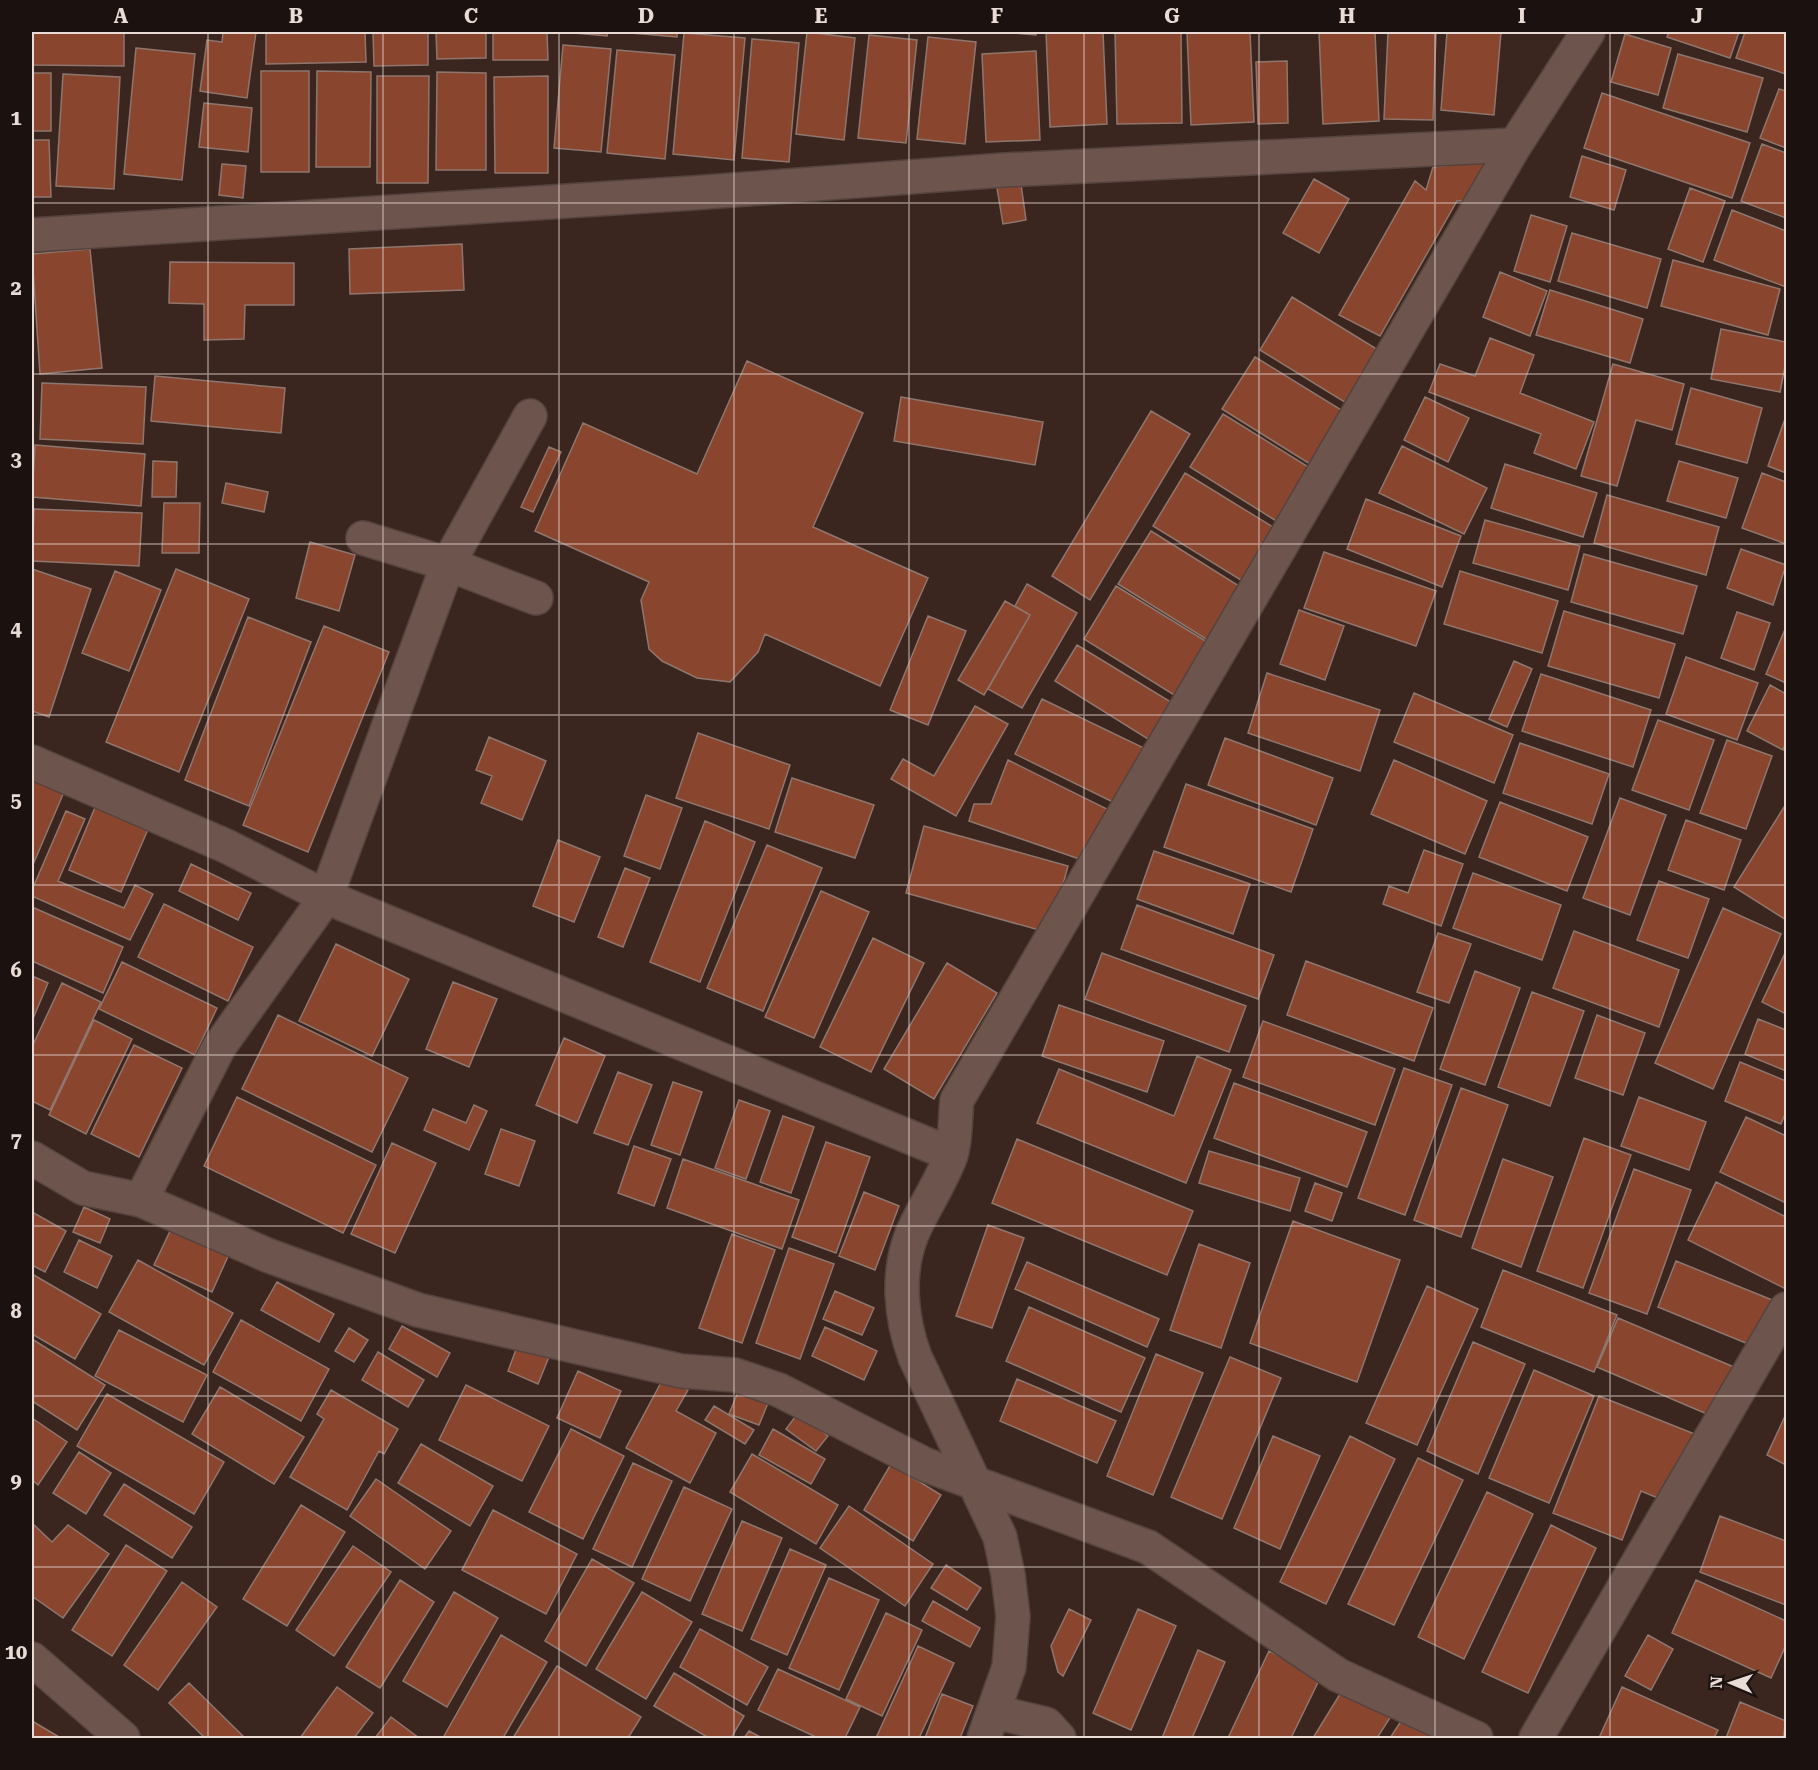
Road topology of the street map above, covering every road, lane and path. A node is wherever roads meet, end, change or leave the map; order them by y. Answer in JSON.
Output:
{"nodes":[{"id":1,"x":1588,"y":32,"type":"edge"},
{"id":2,"x":1515,"y":145,"type":"junction"},
{"id":3,"x":32,"y":236,"type":"edge"},
{"id":4,"x":530,"y":416,"type":"dead end"},
{"id":5,"x":363,"y":538,"type":"dead end"},
{"id":6,"x":448,"y":564,"type":"junction"},
{"id":7,"x":536,"y":598,"type":"dead end"},
{"id":8,"x":32,"y":762,"type":"edge"},
{"id":9,"x":326,"y":897,"type":"junction"},
{"id":10,"x":951,"y":1154,"type":"junction"},
{"id":11,"x":32,"y":1158,"type":"edge"},
{"id":12,"x":141,"y":1200,"type":"junction"},
{"id":13,"x":1786,"y":1309,"type":"edge"},
{"id":14,"x":972,"y":1482,"type":"junction"},
{"id":15,"x":32,"y":1659,"type":"edge"},
{"id":16,"x":989,"y":1725,"type":"edge"},
{"id":17,"x":123,"y":1738,"type":"edge"},
{"id":18,"x":1059,"y":1738,"type":"edge"},
{"id":19,"x":1476,"y":1738,"type":"edge"},
{"id":20,"x":1536,"y":1738,"type":"edge"}],
"edges":[{"from":1,"to":2,"type":"street"},
{"from":2,"to":3,"type":"street"},
{"from":2,"to":10,"type":"street"},
{"from":4,"to":6,"type":"street"},
{"from":5,"to":6,"type":"street"},
{"from":6,"to":7,"type":"street"},
{"from":6,"to":9,"type":"street"},
{"from":8,"to":9,"type":"street"},
{"from":9,"to":10,"type":"street"},
{"from":9,"to":12,"type":"street"},
{"from":10,"to":14,"type":"street"},
{"from":11,"to":12,"type":"street"},
{"from":12,"to":14,"type":"street"},
{"from":13,"to":20,"type":"street"},
{"from":14,"to":16,"type":"street"},
{"from":14,"to":19,"type":"street"},
{"from":15,"to":17,"type":"street"},
{"from":16,"to":18,"type":"street"}]}
